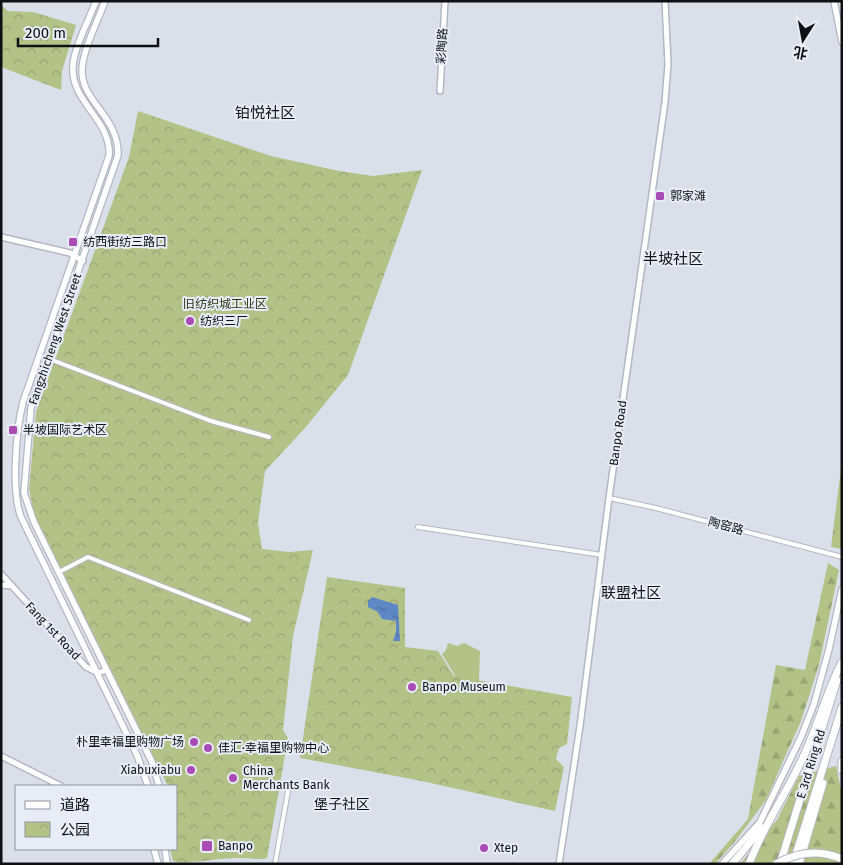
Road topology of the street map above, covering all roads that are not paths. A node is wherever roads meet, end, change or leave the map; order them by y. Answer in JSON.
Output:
{"nodes":[{"id":1,"x":96,"y":1,"type":"edge"},
{"id":2,"x":105,"y":1,"type":"edge"},
{"id":3,"x":445,"y":1,"type":"edge"},
{"id":4,"x":665,"y":1,"type":"edge"},
{"id":5,"x":834,"y":3,"type":"edge"},
{"id":6,"x":842,"y":42,"type":"edge"},
{"id":7,"x":440,"y":91,"type":"dead end"},
{"id":8,"x":1,"y":237,"type":"edge"},
{"id":9,"x":74,"y":258,"type":"junction"},
{"id":10,"x":83,"y":261,"type":"junction"},
{"id":11,"x":47,"y":358,"type":"junction"},
{"id":12,"x":269,"y":437,"type":"dead end"},
{"id":13,"x":609,"y":498,"type":"junction"},
{"id":14,"x":418,"y":527,"type":"dead end"},
{"id":15,"x":602,"y":555,"type":"junction"},
{"id":16,"x":842,"y":557,"type":"edge"},
{"id":17,"x":59,"y":572,"type":"junction"},
{"id":18,"x":1,"y":574,"type":"edge"},
{"id":19,"x":1,"y":585,"type":"edge"},
{"id":20,"x":12,"y":586,"type":"junction"},
{"id":21,"x":842,"y":589,"type":"edge"},
{"id":22,"x":249,"y":620,"type":"dead end"},
{"id":23,"x":842,"y":664,"type":"edge"},
{"id":24,"x":106,"y":670,"type":"junction"},
{"id":25,"x":98,"y":673,"type":"junction"},
{"id":26,"x":842,"y":707,"type":"edge"},
{"id":27,"x":1,"y":756,"type":"edge"},
{"id":28,"x":826,"y":758,"type":"junction"},
{"id":29,"x":842,"y":761,"type":"edge"},
{"id":30,"x":842,"y":770,"type":"edge"},
{"id":31,"x":59,"y":785,"type":"edge"},
{"id":32,"x":148,"y":785,"type":"edge"},
{"id":33,"x":159,"y":785,"type":"edge"},
{"id":34,"x":288,"y":790,"type":"dead end"},
{"id":35,"x":769,"y":818,"type":"junction"},
{"id":36,"x":154,"y":850,"type":"edge"},
{"id":37,"x":165,"y":850,"type":"edge"},
{"id":38,"x":842,"y":859,"type":"edge"},
{"id":39,"x":168,"y":863,"type":"edge"},
{"id":40,"x":157,"y":864,"type":"edge"},
{"id":41,"x":275,"y":864,"type":"edge"},
{"id":42,"x":559,"y":864,"type":"edge"},
{"id":43,"x":722,"y":864,"type":"edge"},
{"id":44,"x":732,"y":864,"type":"edge"},
{"id":45,"x":749,"y":864,"type":"edge"},
{"id":46,"x":778,"y":864,"type":"edge"},
{"id":47,"x":793,"y":864,"type":"edge"},
{"id":48,"x":799,"y":864,"type":"edge"}],
"edges":[{"from":1,"to":9,"type":"main road","name":"Fangzhicheng West Street"},
{"from":2,"to":10,"type":"main road","name":"Fangzhicheng West Street"},
{"from":3,"to":7,"type":"street","name":"彩陶路"},
{"from":4,"to":13,"type":"street","name":"Banpo Road"},
{"from":5,"to":6,"type":"main road"},
{"from":8,"to":9,"type":"street"},
{"from":9,"to":10,"type":"street"},
{"from":9,"to":25,"type":"main road","name":"Fangzhicheng West Street"},
{"from":10,"to":11,"type":"main road","name":"Fangzhicheng West Street"},
{"from":11,"to":12,"type":"street"},
{"from":11,"to":17,"type":"main road","name":"Fangzhicheng West Street"},
{"from":13,"to":15,"type":"street","name":"Banpo Road"},
{"from":13,"to":16,"type":"street","name":"陶窑路"},
{"from":14,"to":15,"type":"street"},
{"from":15,"to":42,"type":"street","name":"Banpo Road"},
{"from":17,"to":22,"type":"street"},
{"from":17,"to":24,"type":"main road","name":"Fangzhicheng West Street"},
{"from":18,"to":20,"type":"street","name":"Fang 1st Road"},
{"from":19,"to":20,"type":"street"},
{"from":20,"to":25,"type":"street","name":"Fang 1st Road"},
{"from":21,"to":43,"type":"main road"},
{"from":23,"to":35,"type":"highway"},
{"from":23,"to":46,"type":"highway","name":"E 3rd Ring Rd"},
{"from":24,"to":25,"type":"street"},
{"from":24,"to":33,"type":"main road","name":"Fangzhicheng West Street"},
{"from":25,"to":32,"type":"main road","name":"Fangzhicheng West Street"},
{"from":26,"to":28,"type":"highway","name":"E 3rd Ring Rd"},
{"from":27,"to":31,"type":"street"},
{"from":28,"to":47,"type":"highway","name":"E 3rd Ring Rd"},
{"from":28,"to":48,"type":"highway"},
{"from":29,"to":30,"type":"highway"},
{"from":34,"to":41,"type":"street"},
{"from":35,"to":44,"type":"highway"},
{"from":35,"to":45,"type":"highway"},
{"from":36,"to":40,"type":"main road"},
{"from":37,"to":39,"type":"main road"},
{"from":38,"to":46,"type":"highway","bridge":true}]}
